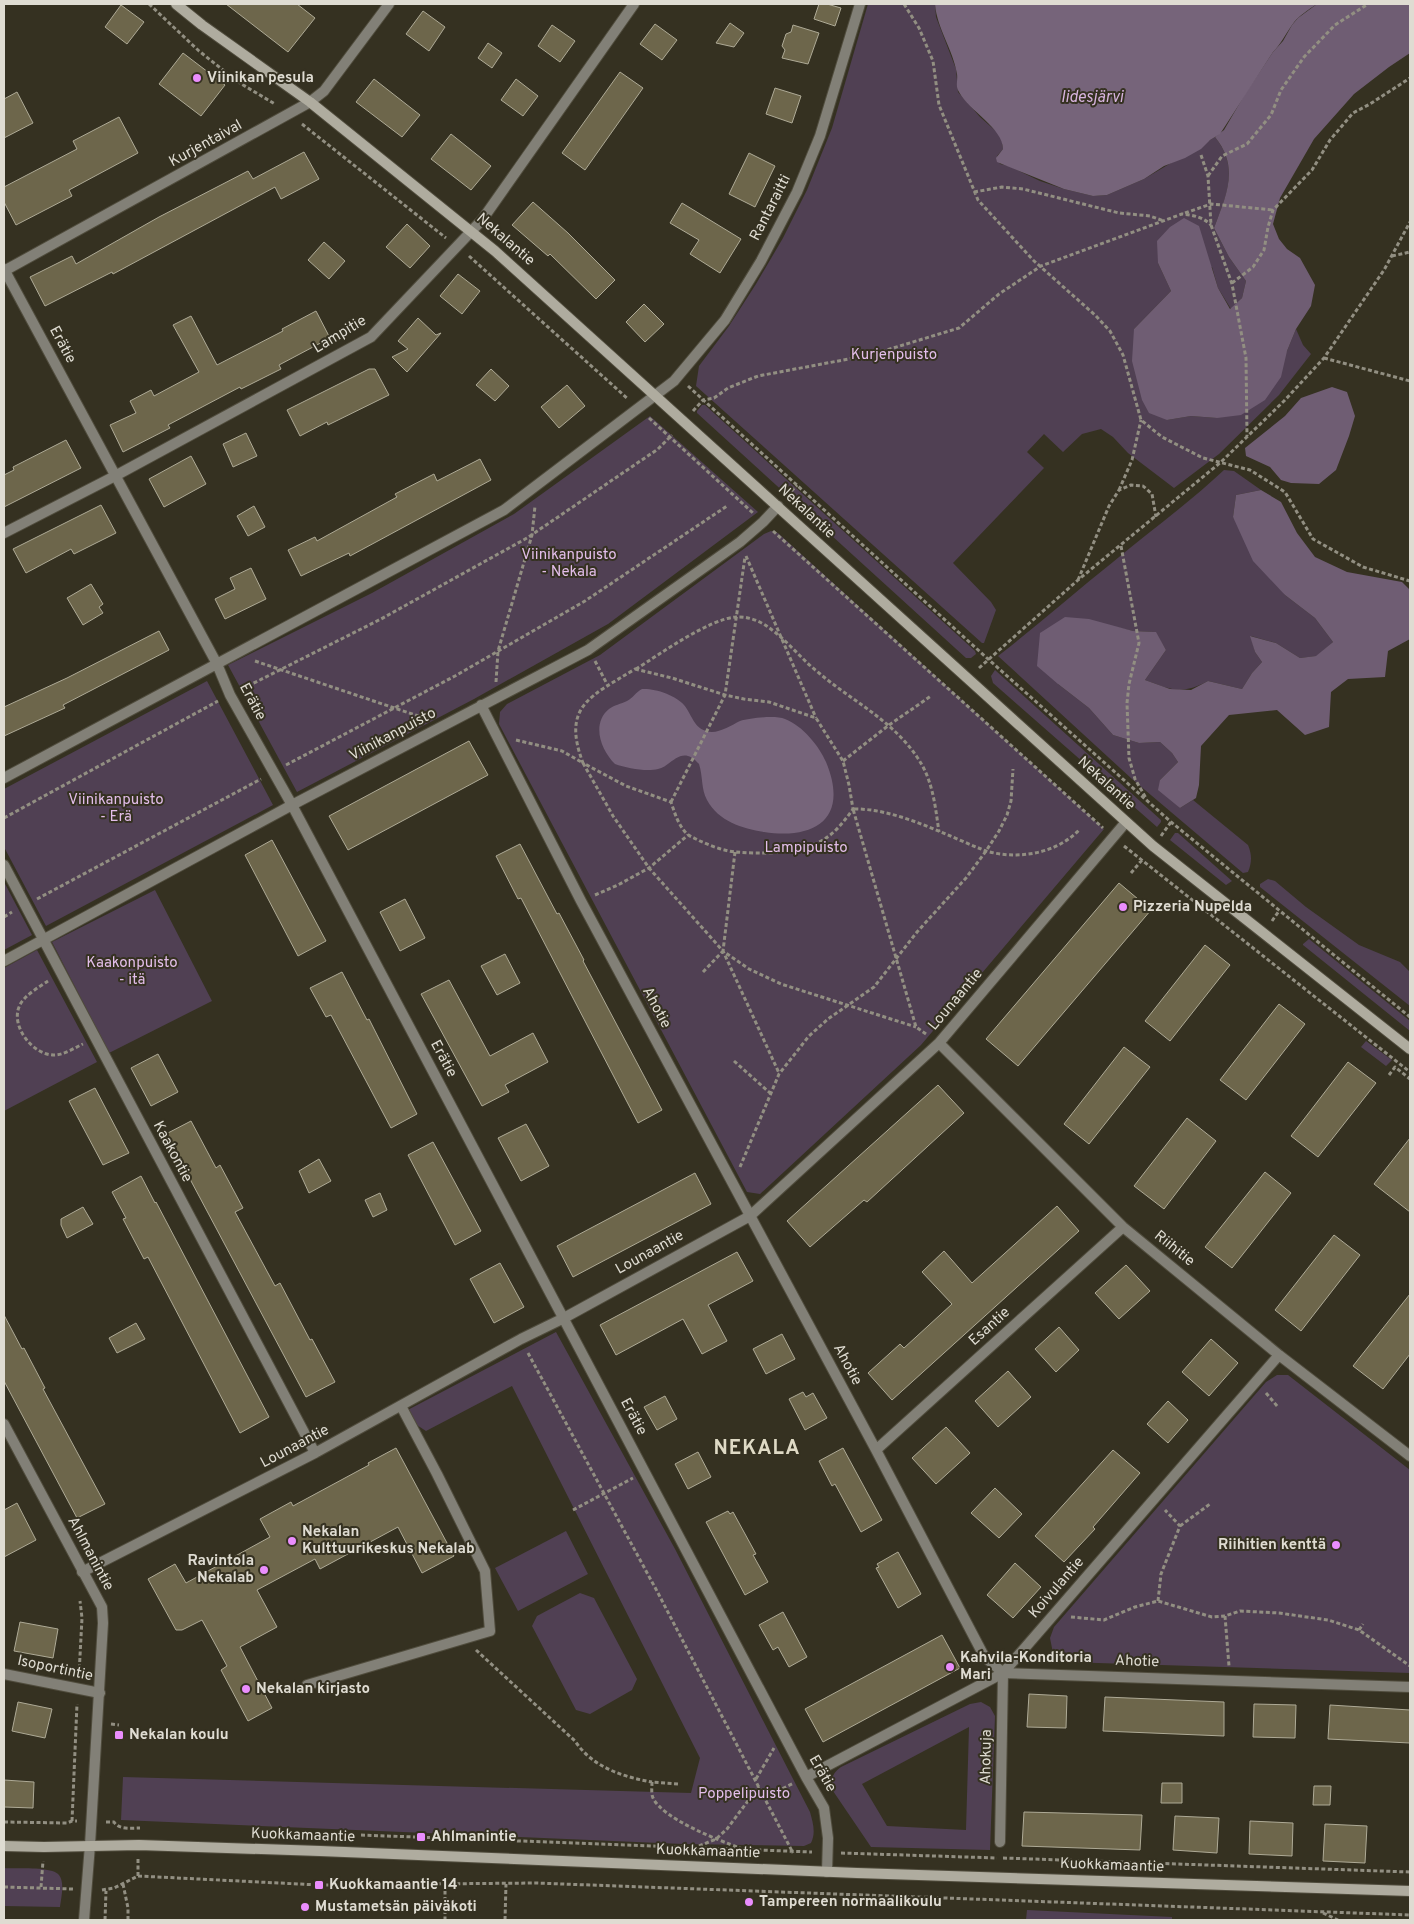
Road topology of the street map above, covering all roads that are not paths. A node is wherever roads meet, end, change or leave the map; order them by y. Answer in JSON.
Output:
{"nodes":[{"id":1,"x":176,"y":4,"type":"edge"},
{"id":2,"x":389,"y":4,"type":"edge"},
{"id":3,"x":634,"y":4,"type":"edge"},
{"id":4,"x":860,"y":4,"type":"edge"},
{"id":5,"x":310,"y":102,"type":"junction"},
{"id":6,"x":473,"y":232,"type":"junction"},
{"id":7,"x":4,"y":270,"type":"edge"},
{"id":8,"x":656,"y":395,"type":"junction"},
{"id":9,"x":115,"y":476,"type":"junction"},
{"id":10,"x":778,"y":506,"type":"junction"},
{"id":11,"x":4,"y":533,"type":"edge"},
{"id":12,"x":217,"y":664,"type":"junction"},
{"id":13,"x":481,"y":705,"type":"junction"},
{"id":14,"x":4,"y":778,"type":"edge"},
{"id":15,"x":292,"y":805,"type":"junction"},
{"id":16,"x":1126,"y":822,"type":"junction"},
{"id":17,"x":4,"y":865,"type":"edge"},
{"id":18,"x":43,"y":940,"type":"junction"},
{"id":19,"x":4,"y":962,"type":"edge"},
{"id":20,"x":939,"y":1043,"type":"junction"},
{"id":21,"x":1410,"y":1049,"type":"edge"},
{"id":22,"x":750,"y":1216,"type":"junction"},
{"id":23,"x":1123,"y":1227,"type":"junction"},
{"id":24,"x":564,"y":1318,"type":"junction"},
{"id":25,"x":1279,"y":1354,"type":"junction"},
{"id":26,"x":401,"y":1406,"type":"junction"},
{"id":27,"x":4,"y":1424,"type":"edge"},
{"id":28,"x":876,"y":1450,"type":"junction"},
{"id":29,"x":315,"y":1453,"type":"junction"},
{"id":30,"x":1410,"y":1456,"type":"edge"},
{"id":31,"x":82,"y":1572,"type":"junction"},
{"id":32,"x":1004,"y":1673,"type":"junction"},
{"id":33,"x":4,"y":1674,"type":"edge"},
{"id":34,"x":307,"y":1685,"type":"dead end"},
{"id":35,"x":1410,"y":1687,"type":"edge"},
{"id":36,"x":100,"y":1693,"type":"junction"},
{"id":37,"x":806,"y":1777,"type":"junction"},
{"id":38,"x":1000,"y":1842,"type":"dead end"},
{"id":39,"x":90,"y":1845,"type":"junction"},
{"id":40,"x":4,"y":1846,"type":"edge"},
{"id":41,"x":827,"y":1872,"type":"junction"},
{"id":42,"x":1410,"y":1891,"type":"edge"},
{"id":43,"x":84,"y":1920,"type":"edge"}],
"edges":[{"from":1,"to":5,"type":"main road","name":"Nekalantie"},
{"from":2,"to":5,"type":"street","name":"Kurjentaival"},
{"from":3,"to":6,"type":"street","name":"Lampitie"},
{"from":4,"to":8,"type":"street","name":"Rantaraitti"},
{"from":5,"to":6,"type":"main road","name":"Nekalantie"},
{"from":5,"to":7,"type":"street","name":"Kurjentaival"},
{"from":6,"to":8,"type":"main road","name":"Nekalantie"},
{"from":6,"to":9,"type":"street","name":"Lampitie"},
{"from":7,"to":9,"type":"street","name":"Erätie"},
{"from":8,"to":10,"type":"main road","name":"Nekalantie"},
{"from":8,"to":12,"type":"street"},
{"from":9,"to":11,"type":"street","name":"Lampitie"},
{"from":9,"to":12,"type":"street","name":"Erätie"},
{"from":10,"to":13,"type":"street","name":"Viinikanpuisto"},
{"from":10,"to":16,"type":"main road","name":"Nekalantie"},
{"from":12,"to":14,"type":"street"},
{"from":12,"to":15,"type":"street","name":"Erätie"},
{"from":13,"to":15,"type":"street","name":"Viinikanpuisto"},
{"from":13,"to":22,"type":"street","name":"Ahotie"},
{"from":15,"to":18,"type":"street","name":"Viinikanpuisto"},
{"from":15,"to":24,"type":"street","name":"Erätie"},
{"from":16,"to":20,"type":"street","name":"Lounaantie"},
{"from":16,"to":21,"type":"main road","name":"Nekalantie"},
{"from":17,"to":18,"type":"street","name":"Kaakontie"},
{"from":18,"to":19,"type":"street","name":"Viinikanpuisto"},
{"from":18,"to":29,"type":"street","name":"Kaakontie"},
{"from":20,"to":22,"type":"street","name":"Lounaantie"},
{"from":20,"to":23,"type":"street","name":"Riihitie"},
{"from":22,"to":24,"type":"street","name":"Lounaantie"},
{"from":22,"to":28,"type":"street","name":"Ahotie"},
{"from":23,"to":25,"type":"street","name":"Riihitie"},
{"from":23,"to":28,"type":"street","name":"Esantie"},
{"from":24,"to":26,"type":"street","name":"Lounaantie"},
{"from":24,"to":37,"type":"street","name":"Erätie"},
{"from":25,"to":30,"type":"street","name":"Riihitie"},
{"from":25,"to":32,"type":"street","name":"Koivulantie"},
{"from":26,"to":29,"type":"street","name":"Lounaantie"},
{"from":26,"to":34,"type":"street"},
{"from":27,"to":31,"type":"street","name":"Ahlmanintie"},
{"from":28,"to":32,"type":"street","name":"Ahotie"},
{"from":29,"to":31,"type":"street","name":"Lounaantie"},
{"from":31,"to":36,"type":"street","name":"Ahlmanintie"},
{"from":32,"to":35,"type":"street","name":"Ahotie"},
{"from":32,"to":37,"type":"street","name":"Koivulantie"},
{"from":32,"to":38,"type":"street","name":"Ahokuja"},
{"from":33,"to":36,"type":"street","name":"Isoportintie"},
{"from":36,"to":39,"type":"street","name":"Ahlmanintie"},
{"from":37,"to":41,"type":"street","name":"Erätie"},
{"from":39,"to":40,"type":"main road","name":"Kuokkamaantie"},
{"from":39,"to":41,"type":"main road","name":"Kuokkamaantie"},
{"from":39,"to":43,"type":"street","name":"Ahlmanintie"},
{"from":41,"to":42,"type":"main road","name":"Kuokkamaantie"}]}
